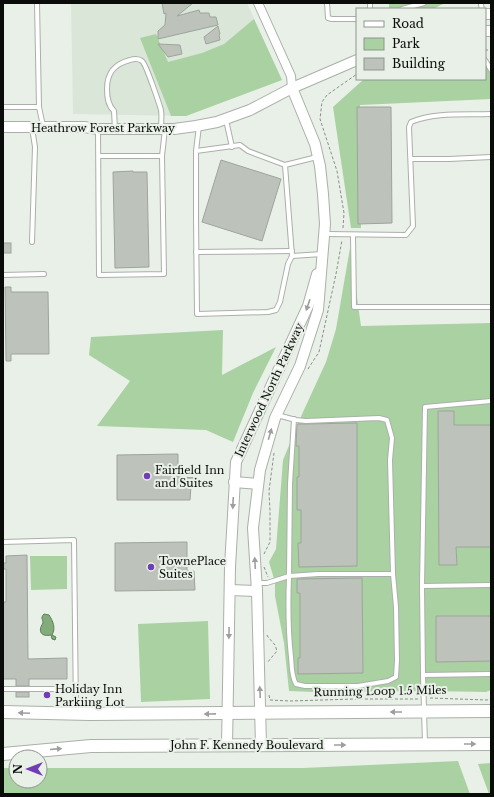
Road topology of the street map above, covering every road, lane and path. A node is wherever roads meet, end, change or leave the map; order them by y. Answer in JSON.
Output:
{"nodes":[{"id":1,"x":37,"y":3,"type":"edge"},
{"id":2,"x":259,"y":3,"type":"edge"},
{"id":3,"x":327,"y":3,"type":"edge"},
{"id":4,"x":424,"y":3,"type":"edge"},
{"id":5,"x":406,"y":8,"type":"edge"},
{"id":6,"x":356,"y":19,"type":"edge"},
{"id":7,"x":356,"y":60,"type":"edge"},
{"id":8,"x":292,"y":88,"type":"junction"},
{"id":9,"x":39,"y":106,"type":"junction"},
{"id":10,"x":3,"y":107,"type":"edge"},
{"id":11,"x":491,"y":114,"type":"edge"},
{"id":12,"x":226,"y":118,"type":"junction"},
{"id":13,"x":200,"y":126,"type":"junction"},
{"id":14,"x":3,"y":127,"type":"edge"},
{"id":15,"x":32,"y":127,"type":"junction"},
{"id":16,"x":44,"y":127,"type":"junction"},
{"id":17,"x":98,"y":129,"type":"junction"},
{"id":18,"x":115,"y":129,"type":"junction"},
{"id":19,"x":163,"y":129,"type":"junction"},
{"id":20,"x":232,"y":147,"type":"junction"},
{"id":21,"x":196,"y":151,"type":"junction"},
{"id":22,"x":99,"y":156,"type":"junction"},
{"id":23,"x":162,"y":156,"type":"junction"},
{"id":24,"x":318,"y":157,"type":"junction"},
{"id":25,"x":491,"y":157,"type":"edge"},
{"id":26,"x":411,"y":159,"type":"junction"},
{"id":27,"x":285,"y":165,"type":"junction"},
{"id":28,"x":324,"y":234,"type":"junction"},
{"id":29,"x":353,"y":235,"type":"junction"},
{"id":30,"x":32,"y":242,"type":"dead end"},
{"id":31,"x":292,"y":251,"type":"junction"},
{"id":32,"x":196,"y":252,"type":"junction"},
{"id":33,"x":323,"y":254,"type":"junction"},
{"id":34,"x":292,"y":256,"type":"junction"},
{"id":35,"x":44,"y":274,"type":"dead end"},
{"id":36,"x":3,"y":275,"type":"edge"},
{"id":37,"x":491,"y":306,"type":"edge"},
{"id":38,"x":491,"y":401,"type":"edge"},
{"id":39,"x":276,"y":414,"type":"junction"},
{"id":40,"x":294,"y":419,"type":"junction"},
{"id":41,"x":234,"y":482,"type":"junction"},
{"id":42,"x":258,"y":484,"type":"junction"},
{"id":43,"x":3,"y":542,"type":"edge"},
{"id":44,"x":393,"y":574,"type":"junction"},
{"id":45,"x":289,"y":576,"type":"junction"},
{"id":46,"x":491,"y":585,"type":"edge"},
{"id":47,"x":422,"y":586,"type":"junction"},
{"id":48,"x":256,"y":587,"type":"junction"},
{"id":49,"x":230,"y":590,"type":"junction"},
{"id":50,"x":491,"y":674,"type":"edge"},
{"id":51,"x":423,"y":675,"type":"junction"},
{"id":52,"x":3,"y":689,"type":"edge"},
{"id":53,"x":76,"y":689,"type":"junction"},
{"id":54,"x":424,"y":699,"type":"junction"},
{"id":55,"x":491,"y":699,"type":"edge"},
{"id":56,"x":270,"y":700,"type":"dead end"},
{"id":57,"x":491,"y":711,"type":"edge"},
{"id":58,"x":3,"y":712,"type":"edge"},
{"id":59,"x":424,"y":712,"type":"junction"},
{"id":60,"x":228,"y":713,"type":"junction"},
{"id":61,"x":260,"y":713,"type":"junction"},
{"id":62,"x":76,"y":714,"type":"junction"},
{"id":63,"x":425,"y":744,"type":"junction"},
{"id":64,"x":491,"y":744,"type":"edge"},
{"id":65,"x":261,"y":745,"type":"junction"},
{"id":66,"x":227,"y":746,"type":"junction"},
{"id":67,"x":3,"y":754,"type":"edge"}],
"edges":[{"from":1,"to":9,"type":"lane"},
{"from":2,"to":8,"type":"street","name":"Interwood North Parkway"},
{"from":3,"to":6,"type":"lane"},
{"from":4,"to":5,"type":"lane"},
{"from":7,"to":8,"type":"street","name":"Heathrow Forest Parkway"},
{"from":8,"to":12,"type":"street","name":"Heathrow Forest Parkway"},
{"from":8,"to":24,"type":"street","name":"Interwood North Parkway"},
{"from":9,"to":10,"type":"lane"},
{"from":9,"to":16,"type":"lane"},
{"from":11,"to":26,"type":"lane"},
{"from":12,"to":13,"type":"street","name":"Heathrow Forest Parkway"},
{"from":12,"to":20,"type":"lane"},
{"from":13,"to":19,"type":"street","name":"Heathrow Forest Parkway"},
{"from":13,"to":21,"type":"lane"},
{"from":14,"to":15,"type":"street","name":"Heathrow Forest Parkway"},
{"from":15,"to":16,"type":"street","name":"Heathrow Forest Parkway"},
{"from":15,"to":30,"type":"lane"},
{"from":16,"to":17,"type":"street","name":"Heathrow Forest Parkway"},
{"from":17,"to":18,"type":"street","name":"Heathrow Forest Parkway"},
{"from":17,"to":22,"type":"lane"},
{"from":18,"to":19,"type":"street","name":"Heathrow Forest Parkway"},
{"from":18,"to":19,"type":"lane"},
{"from":19,"to":23,"type":"lane"},
{"from":20,"to":21,"type":"lane"},
{"from":20,"to":27,"type":"lane"},
{"from":21,"to":32,"type":"lane"},
{"from":22,"to":23,"type":"lane"},
{"from":22,"to":23,"type":"lane"},
{"from":24,"to":27,"type":"lane"},
{"from":24,"to":28,"type":"street","name":"Interwood North Parkway"},
{"from":25,"to":26,"type":"lane"},
{"from":26,"to":29,"type":"lane"},
{"from":27,"to":31,"type":"lane"},
{"from":28,"to":29,"type":"lane"},
{"from":28,"to":33,"type":"street","name":"Interwood North Parkway"},
{"from":29,"to":37,"type":"lane"},
{"from":31,"to":32,"type":"lane"},
{"from":31,"to":34,"type":"lane"},
{"from":32,"to":34,"type":"lane"},
{"from":33,"to":34,"type":"lane"},
{"from":33,"to":39,"type":"street","name":"Interwood North Parkway"},
{"from":33,"to":41,"type":"street","name":"Interwood North Parkway","one_way":true},
{"from":35,"to":36,"type":"lane"},
{"from":38,"to":47,"type":"lane"},
{"from":39,"to":40,"type":"lane"},
{"from":42,"to":39,"type":"street","name":"Interwood North Parkway","one_way":true},
{"from":40,"to":44,"type":"lane"},
{"from":40,"to":45,"type":"lane"},
{"from":41,"to":42,"type":"street"},
{"from":41,"to":49,"type":"street","name":"Interwood North Parkway","one_way":true},
{"from":48,"to":42,"type":"street","name":"Interwood North Parkway","one_way":true},
{"from":43,"to":53,"type":"lane"},
{"from":44,"to":45,"type":"lane"},
{"from":44,"to":45,"type":"lane"},
{"from":45,"to":48,"type":"lane"},
{"from":46,"to":47,"type":"lane"},
{"from":47,"to":51,"type":"lane"},
{"from":48,"to":49,"type":"street"},
{"from":61,"to":48,"type":"street","name":"Interwood North Parkway","one_way":true},
{"from":49,"to":60,"type":"street","name":"Interwood North Parkway","one_way":true},
{"from":50,"to":51,"type":"lane"},
{"from":51,"to":54,"type":"lane"},
{"from":52,"to":53,"type":"lane"},
{"from":53,"to":62,"type":"lane"},
{"from":54,"to":55,"type":"path","name":"Running Loop 1.5 Miles"},
{"from":54,"to":56,"type":"path","name":"Running Loop 1.5 Miles"},
{"from":54,"to":59,"type":"lane"},
{"from":57,"to":59,"type":"main road"},
{"from":62,"to":58,"type":"main road","one_way":true},
{"from":59,"to":61,"type":"main road","one_way":true},
{"from":59,"to":63,"type":"lane"},
{"from":60,"to":61,"type":"main road"},
{"from":60,"to":62,"type":"main road","one_way":true},
{"from":60,"to":66,"type":"street","name":"Interwood North Parkway"},
{"from":61,"to":65,"type":"street","name":"Interwood North Parkway"},
{"from":63,"to":64,"type":"main road","name":"John F. Kennedy Boulevard","one_way":true},
{"from":65,"to":63,"type":"main road","name":"John F. Kennedy Boulevard","one_way":true},
{"from":65,"to":66,"type":"main road","name":"John F. Kennedy Boulevard"},
{"from":67,"to":66,"type":"main road","name":"John F. Kennedy Boulevard","one_way":true}]}
